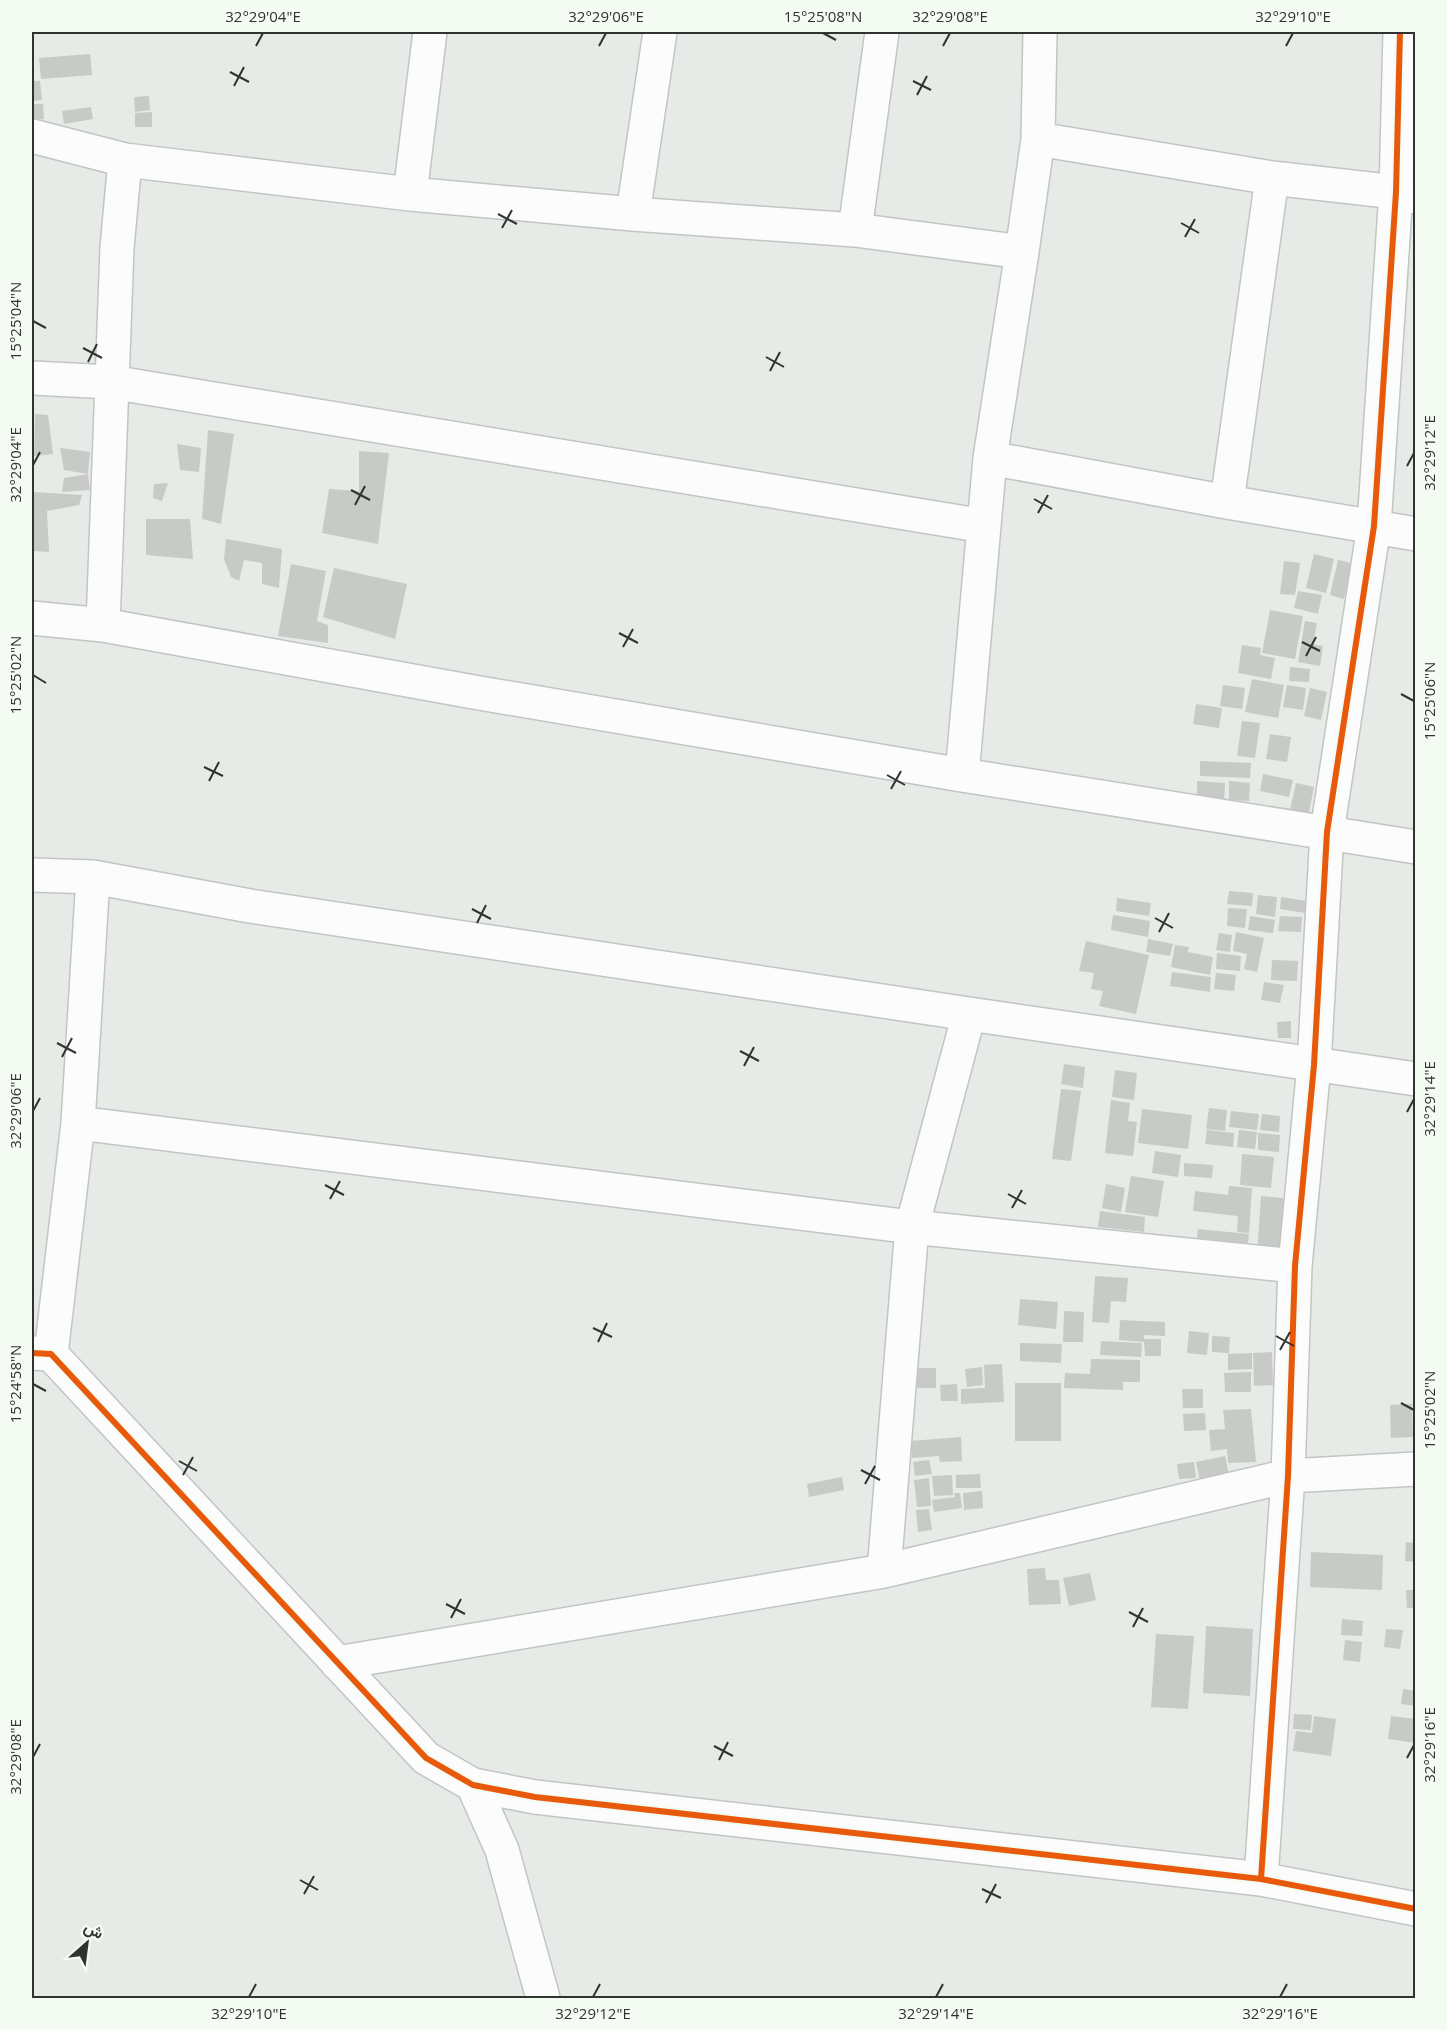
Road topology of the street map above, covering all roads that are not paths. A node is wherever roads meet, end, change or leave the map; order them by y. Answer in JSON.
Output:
{"nodes":[{"id":1,"x":430,"y":32,"type":"edge"},
{"id":2,"x":660,"y":32,"type":"edge"},
{"id":3,"x":882,"y":32,"type":"edge"},
{"id":4,"x":1040,"y":32,"type":"edge"},
{"id":5,"x":1405,"y":40,"type":"edge"},
{"id":6,"x":32,"y":136,"type":"edge"},
{"id":7,"x":1038,"y":139,"type":"junction"},
{"id":8,"x":125,"y":160,"type":"junction"},
{"id":9,"x":1272,"y":178,"type":"junction"},
{"id":10,"x":410,"y":194,"type":"junction"},
{"id":11,"x":1406,"y":194,"type":"edge"},
{"id":12,"x":633,"y":214,"type":"junction"},
{"id":13,"x":855,"y":230,"type":"junction"},
{"id":14,"x":1022,"y":252,"type":"junction"},
{"id":15,"x":32,"y":378,"type":"edge"},
{"id":16,"x":111,"y":382,"type":"junction"},
{"id":17,"x":990,"y":458,"type":"junction"},
{"id":18,"x":1227,"y":502,"type":"junction"},
{"id":19,"x":984,"y":526,"type":"junction"},
{"id":20,"x":1374,"y":526,"type":"junction"},
{"id":21,"x":1416,"y":534,"type":"edge"},
{"id":22,"x":32,"y":618,"type":"edge"},
{"id":23,"x":103,"y":625,"type":"junction"},
{"id":24,"x":962,"y":775,"type":"junction"},
{"id":25,"x":1327,"y":832,"type":"junction"},
{"id":26,"x":1416,"y":847,"type":"edge"},
{"id":27,"x":32,"y":875,"type":"edge"},
{"id":28,"x":93,"y":877,"type":"junction"},
{"id":29,"x":969,"y":1014,"type":"junction"},
{"id":30,"x":1314,"y":1065,"type":"junction"},
{"id":31,"x":1416,"y":1079,"type":"edge"},
{"id":32,"x":78,"y":1123,"type":"junction"},
{"id":33,"x":912,"y":1227,"type":"junction"},
{"id":34,"x":1295,"y":1266,"type":"junction"},
{"id":35,"x":41,"y":1354,"type":"edge"},
{"id":36,"x":1416,"y":1469,"type":"edge"},
{"id":37,"x":1288,"y":1476,"type":"junction"},
{"id":38,"x":884,"y":1571,"type":"junction"},
{"id":39,"x":337,"y":1663,"type":"junction"},
{"id":40,"x":473,"y":1785,"type":"junction"},
{"id":41,"x":1261,"y":1879,"type":"junction"},
{"id":42,"x":1416,"y":1909,"type":"edge"},
{"id":43,"x":543,"y":1998,"type":"edge"}],
"edges":[{"from":1,"to":10,"type":"street"},
{"from":2,"to":12,"type":"street"},
{"from":3,"to":13,"type":"street"},
{"from":4,"to":7,"type":"street"},
{"from":5,"to":11,"type":"street"},
{"from":6,"to":8,"type":"street"},
{"from":7,"to":9,"type":"street"},
{"from":7,"to":14,"type":"street"},
{"from":8,"to":10,"type":"street"},
{"from":8,"to":16,"type":"street"},
{"from":9,"to":11,"type":"street"},
{"from":9,"to":18,"type":"street"},
{"from":10,"to":12,"type":"street"},
{"from":11,"to":20,"type":"street"},
{"from":12,"to":13,"type":"street"},
{"from":13,"to":14,"type":"street"},
{"from":14,"to":17,"type":"street"},
{"from":15,"to":16,"type":"street"},
{"from":16,"to":19,"type":"street"},
{"from":16,"to":23,"type":"street"},
{"from":17,"to":18,"type":"street"},
{"from":17,"to":19,"type":"street"},
{"from":18,"to":20,"type":"street"},
{"from":19,"to":24,"type":"street"},
{"from":20,"to":21,"type":"street"},
{"from":20,"to":25,"type":"street"},
{"from":22,"to":23,"type":"street"},
{"from":23,"to":24,"type":"street"},
{"from":24,"to":25,"type":"street"},
{"from":25,"to":26,"type":"street"},
{"from":25,"to":30,"type":"street"},
{"from":27,"to":28,"type":"street"},
{"from":28,"to":29,"type":"street"},
{"from":28,"to":32,"type":"street"},
{"from":29,"to":30,"type":"street"},
{"from":29,"to":33,"type":"street"},
{"from":30,"to":31,"type":"street"},
{"from":30,"to":34,"type":"street"},
{"from":32,"to":33,"type":"street"},
{"from":32,"to":35,"type":"street"},
{"from":33,"to":34,"type":"street"},
{"from":33,"to":38,"type":"street"},
{"from":34,"to":37,"type":"street"},
{"from":35,"to":39,"type":"street"},
{"from":36,"to":37,"type":"street"},
{"from":37,"to":38,"type":"street"},
{"from":37,"to":41,"type":"street"},
{"from":38,"to":39,"type":"street"},
{"from":39,"to":40,"type":"street"},
{"from":40,"to":41,"type":"street"},
{"from":40,"to":43,"type":"street"},
{"from":41,"to":42,"type":"street"}]}
